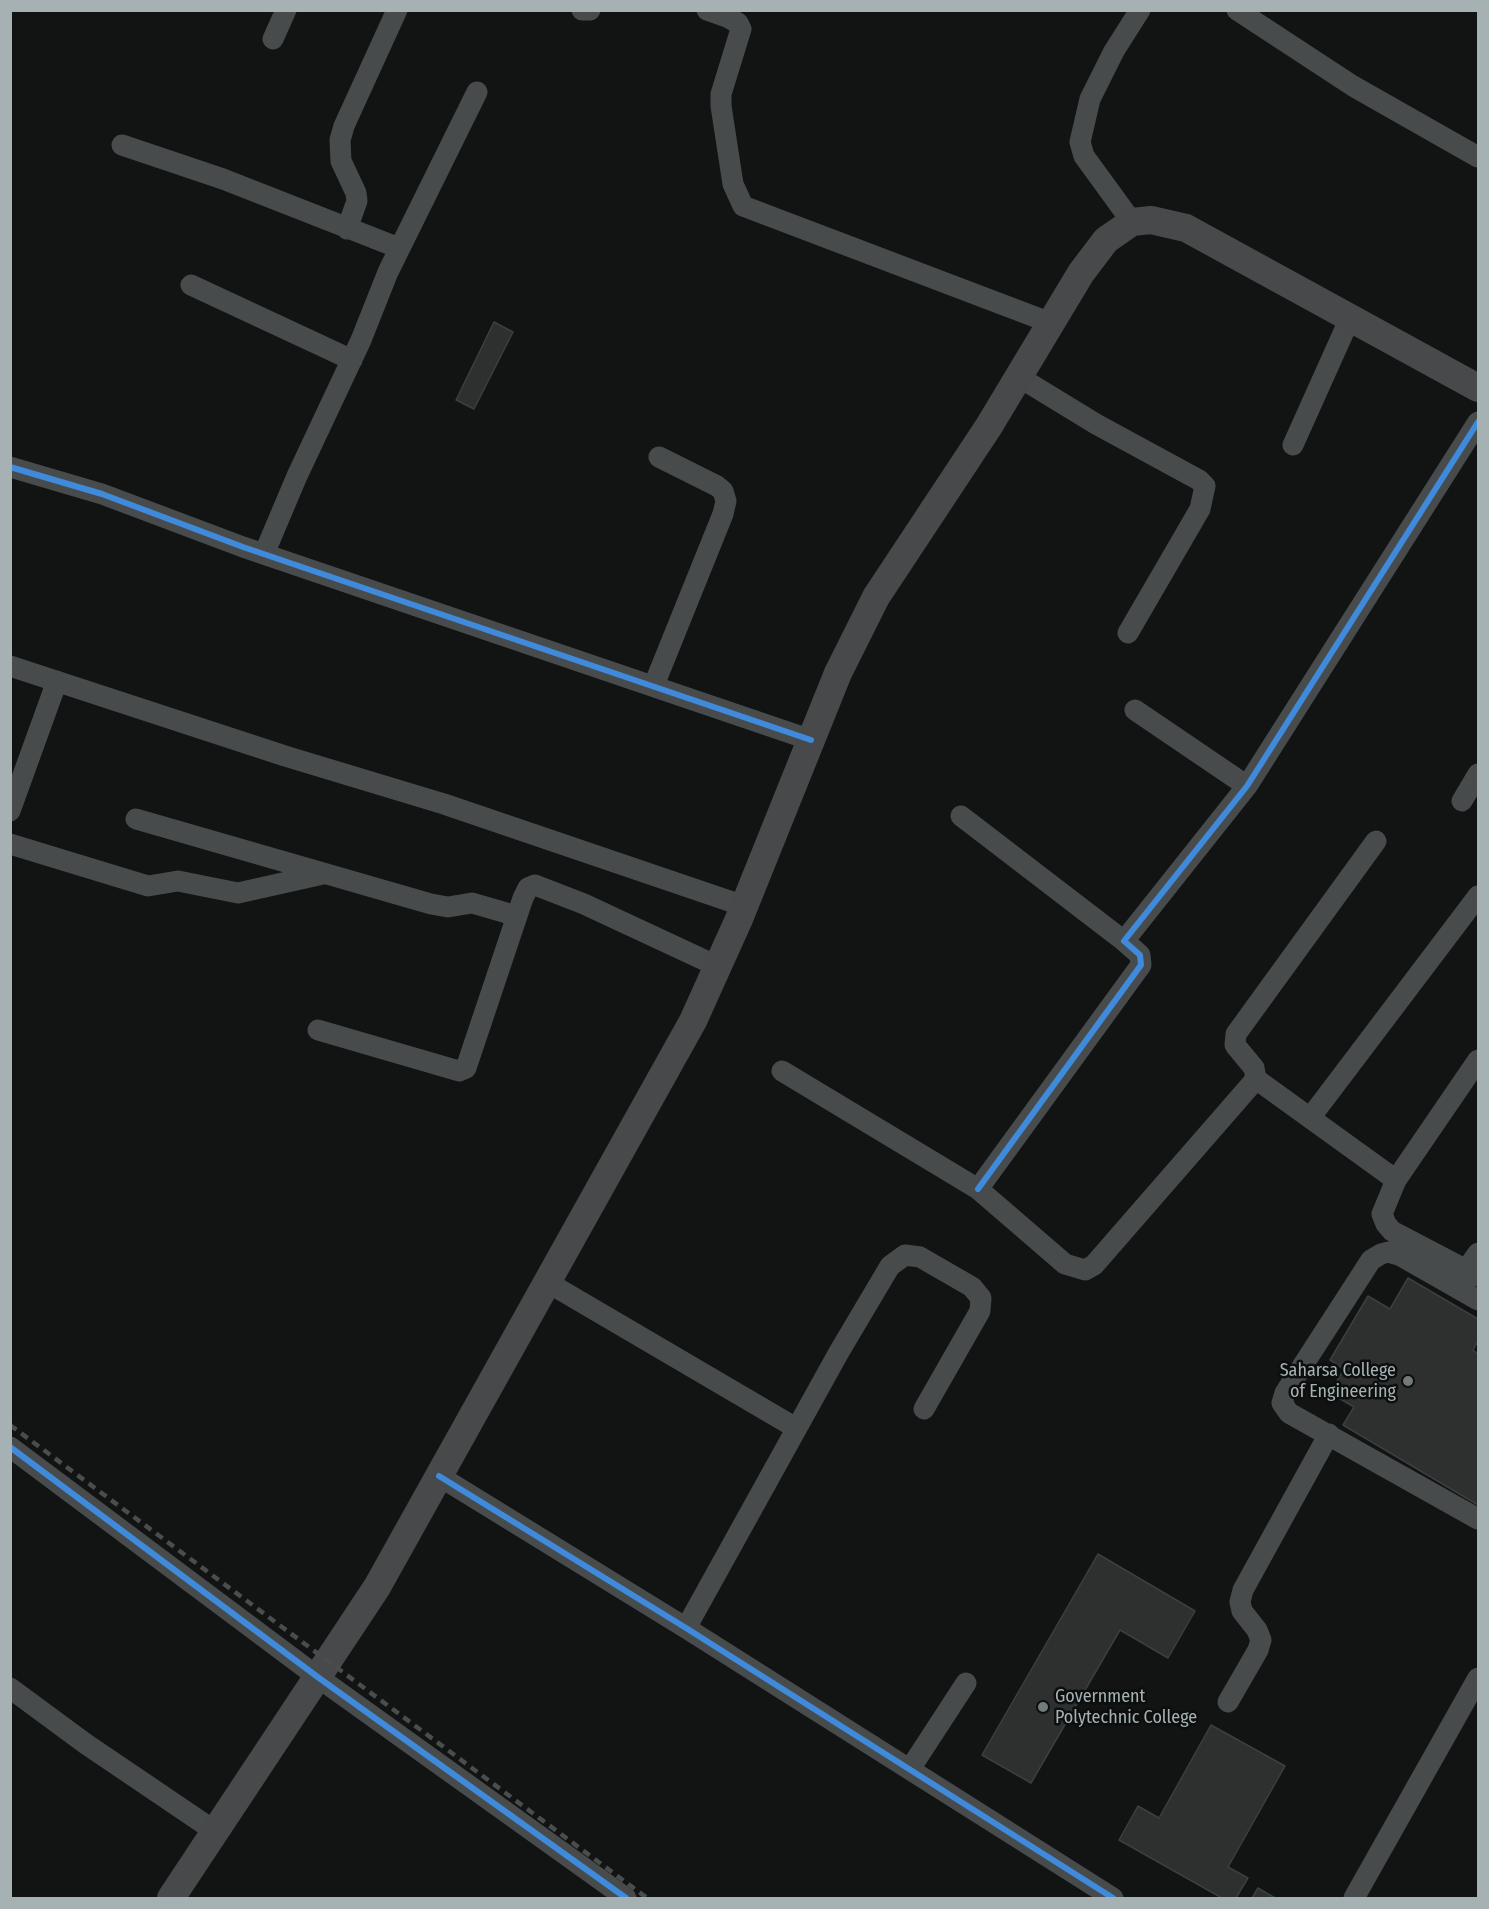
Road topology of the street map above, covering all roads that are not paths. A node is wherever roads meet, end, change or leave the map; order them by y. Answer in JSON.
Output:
{"nodes":[{"id":1,"x":286,"y":10,"type":"edge"},
{"id":2,"x":398,"y":10,"type":"edge"},
{"id":3,"x":582,"y":10,"type":"edge"},
{"id":4,"x":590,"y":10,"type":"edge"},
{"id":5,"x":707,"y":10,"type":"edge"},
{"id":6,"x":1140,"y":10,"type":"edge"},
{"id":7,"x":1238,"y":10,"type":"edge"},
{"id":8,"x":745,"y":20,"type":"edge"},
{"id":9,"x":273,"y":39,"type":"dead end"},
{"id":10,"x":477,"y":92,"type":"dead end"},
{"id":11,"x":123,"y":145,"type":"dead end"},
{"id":12,"x":1479,"y":157,"type":"edge"},
{"id":13,"x":1132,"y":222,"type":"junction"},
{"id":14,"x":347,"y":229,"type":"junction"},
{"id":15,"x":399,"y":248,"type":"junction"},
{"id":16,"x":191,"y":285,"type":"dead end"},
{"id":17,"x":1350,"y":318,"type":"junction"},
{"id":18,"x":1051,"y":323,"type":"junction"},
{"id":19,"x":352,"y":360,"type":"junction"},
{"id":20,"x":1019,"y":377,"type":"junction"},
{"id":21,"x":1479,"y":388,"type":"edge"},
{"id":22,"x":1479,"y":422,"type":"edge"},
{"id":23,"x":1293,"y":445,"type":"dead end"},
{"id":24,"x":659,"y":457,"type":"dead end"},
{"id":25,"x":10,"y":467,"type":"edge"},
{"id":26,"x":264,"y":554,"type":"junction"},
{"id":27,"x":1128,"y":633,"type":"dead end"},
{"id":28,"x":10,"y":666,"type":"edge"},
{"id":29,"x":57,"y":681,"type":"junction"},
{"id":30,"x":654,"y":685,"type":"junction"},
{"id":31,"x":1135,"y":710,"type":"dead end"},
{"id":32,"x":812,"y":740,"type":"junction"},
{"id":33,"x":1479,"y":774,"type":"edge"},
{"id":34,"x":1247,"y":786,"type":"junction"},
{"id":35,"x":1462,"y":801,"type":"dead end"},
{"id":36,"x":10,"y":812,"type":"edge"},
{"id":37,"x":961,"y":816,"type":"dead end"},
{"id":38,"x":136,"y":819,"type":"dead end"},
{"id":39,"x":1376,"y":841,"type":"dead end"},
{"id":40,"x":10,"y":844,"type":"edge"},
{"id":41,"x":330,"y":873,"type":"junction"},
{"id":42,"x":1479,"y":896,"type":"edge"},
{"id":43,"x":744,"y":906,"type":"junction"},
{"id":44,"x":517,"y":916,"type":"junction"},
{"id":45,"x":1124,"y":941,"type":"junction"},
{"id":46,"x":717,"y":966,"type":"junction"},
{"id":47,"x":318,"y":1030,"type":"dead end"},
{"id":48,"x":1479,"y":1060,"type":"edge"},
{"id":49,"x":782,"y":1071,"type":"dead end"},
{"id":50,"x":1256,"y":1079,"type":"junction"},
{"id":51,"x":1310,"y":1118,"type":"junction"},
{"id":52,"x":1396,"y":1180,"type":"junction"},
{"id":53,"x":978,"y":1189,"type":"junction"},
{"id":54,"x":1474,"y":1266,"type":"edge"},
{"id":55,"x":547,"y":1282,"type":"junction"},
{"id":56,"x":1479,"y":1300,"type":"edge"},
{"id":57,"x":924,"y":1409,"type":"dead end"},
{"id":58,"x":796,"y":1428,"type":"junction"},
{"id":59,"x":1329,"y":1434,"type":"junction"},
{"id":60,"x":10,"y":1447,"type":"edge"},
{"id":61,"x":440,"y":1476,"type":"junction"},
{"id":62,"x":1479,"y":1519,"type":"edge"},
{"id":63,"x":686,"y":1628,"type":"junction"},
{"id":64,"x":319,"y":1678,"type":"junction"},
{"id":65,"x":1479,"y":1678,"type":"edge"},
{"id":66,"x":966,"y":1683,"type":"dead end"},
{"id":67,"x":10,"y":1688,"type":"edge"},
{"id":68,"x":1228,"y":1702,"type":"dead end"},
{"id":69,"x":910,"y":1769,"type":"junction"},
{"id":70,"x":216,"y":1832,"type":"junction"},
{"id":71,"x":171,"y":1899,"type":"edge"},
{"id":72,"x":626,"y":1899,"type":"edge"},
{"id":73,"x":1113,"y":1899,"type":"edge"},
{"id":74,"x":1354,"y":1899,"type":"edge"}],
"edges":[{"from":1,"to":9,"type":"street"},
{"from":2,"to":14,"type":"street"},
{"from":3,"to":4,"type":"street"},
{"from":5,"to":8,"type":"street"},
{"from":6,"to":13,"type":"street"},
{"from":7,"to":12,"type":"street"},
{"from":8,"to":18,"type":"street"},
{"from":10,"to":15,"type":"street"},
{"from":11,"to":14,"type":"street"},
{"from":13,"to":17,"type":"main road"},
{"from":13,"to":18,"type":"main road"},
{"from":14,"to":15,"type":"street"},
{"from":15,"to":19,"type":"street"},
{"from":16,"to":19,"type":"street"},
{"from":17,"to":21,"type":"main road"},
{"from":17,"to":23,"type":"street"},
{"from":18,"to":20,"type":"main road"},
{"from":19,"to":26,"type":"street"},
{"from":20,"to":27,"type":"street"},
{"from":20,"to":32,"type":"main road"},
{"from":22,"to":34,"type":"street"},
{"from":24,"to":30,"type":"street"},
{"from":25,"to":26,"type":"street"},
{"from":26,"to":30,"type":"street"},
{"from":28,"to":29,"type":"street"},
{"from":29,"to":36,"type":"street"},
{"from":29,"to":43,"type":"street"},
{"from":30,"to":32,"type":"street"},
{"from":31,"to":34,"type":"street"},
{"from":32,"to":43,"type":"main road"},
{"from":33,"to":35,"type":"street"},
{"from":34,"to":45,"type":"street"},
{"from":37,"to":45,"type":"street"},
{"from":38,"to":41,"type":"street"},
{"from":39,"to":50,"type":"street"},
{"from":40,"to":41,"type":"street"},
{"from":41,"to":44,"type":"street"},
{"from":42,"to":51,"type":"street"},
{"from":43,"to":46,"type":"main road"},
{"from":44,"to":46,"type":"street"},
{"from":44,"to":47,"type":"street"},
{"from":45,"to":53,"type":"street"},
{"from":46,"to":55,"type":"main road"},
{"from":48,"to":52,"type":"street"},
{"from":49,"to":53,"type":"street"},
{"from":50,"to":51,"type":"street"},
{"from":50,"to":53,"type":"street"},
{"from":51,"to":52,"type":"street"},
{"from":52,"to":54,"type":"street"},
{"from":55,"to":58,"type":"street"},
{"from":55,"to":61,"type":"main road"},
{"from":56,"to":59,"type":"street"},
{"from":57,"to":58,"type":"street"},
{"from":58,"to":63,"type":"street"},
{"from":59,"to":62,"type":"street"},
{"from":59,"to":68,"type":"street"},
{"from":60,"to":64,"type":"street"},
{"from":61,"to":63,"type":"street"},
{"from":61,"to":64,"type":"main road"},
{"from":63,"to":69,"type":"street"},
{"from":64,"to":70,"type":"main road"},
{"from":64,"to":72,"type":"street"},
{"from":65,"to":74,"type":"street"},
{"from":66,"to":69,"type":"street"},
{"from":67,"to":70,"type":"street"},
{"from":69,"to":73,"type":"street"},
{"from":70,"to":71,"type":"main road"}]}
